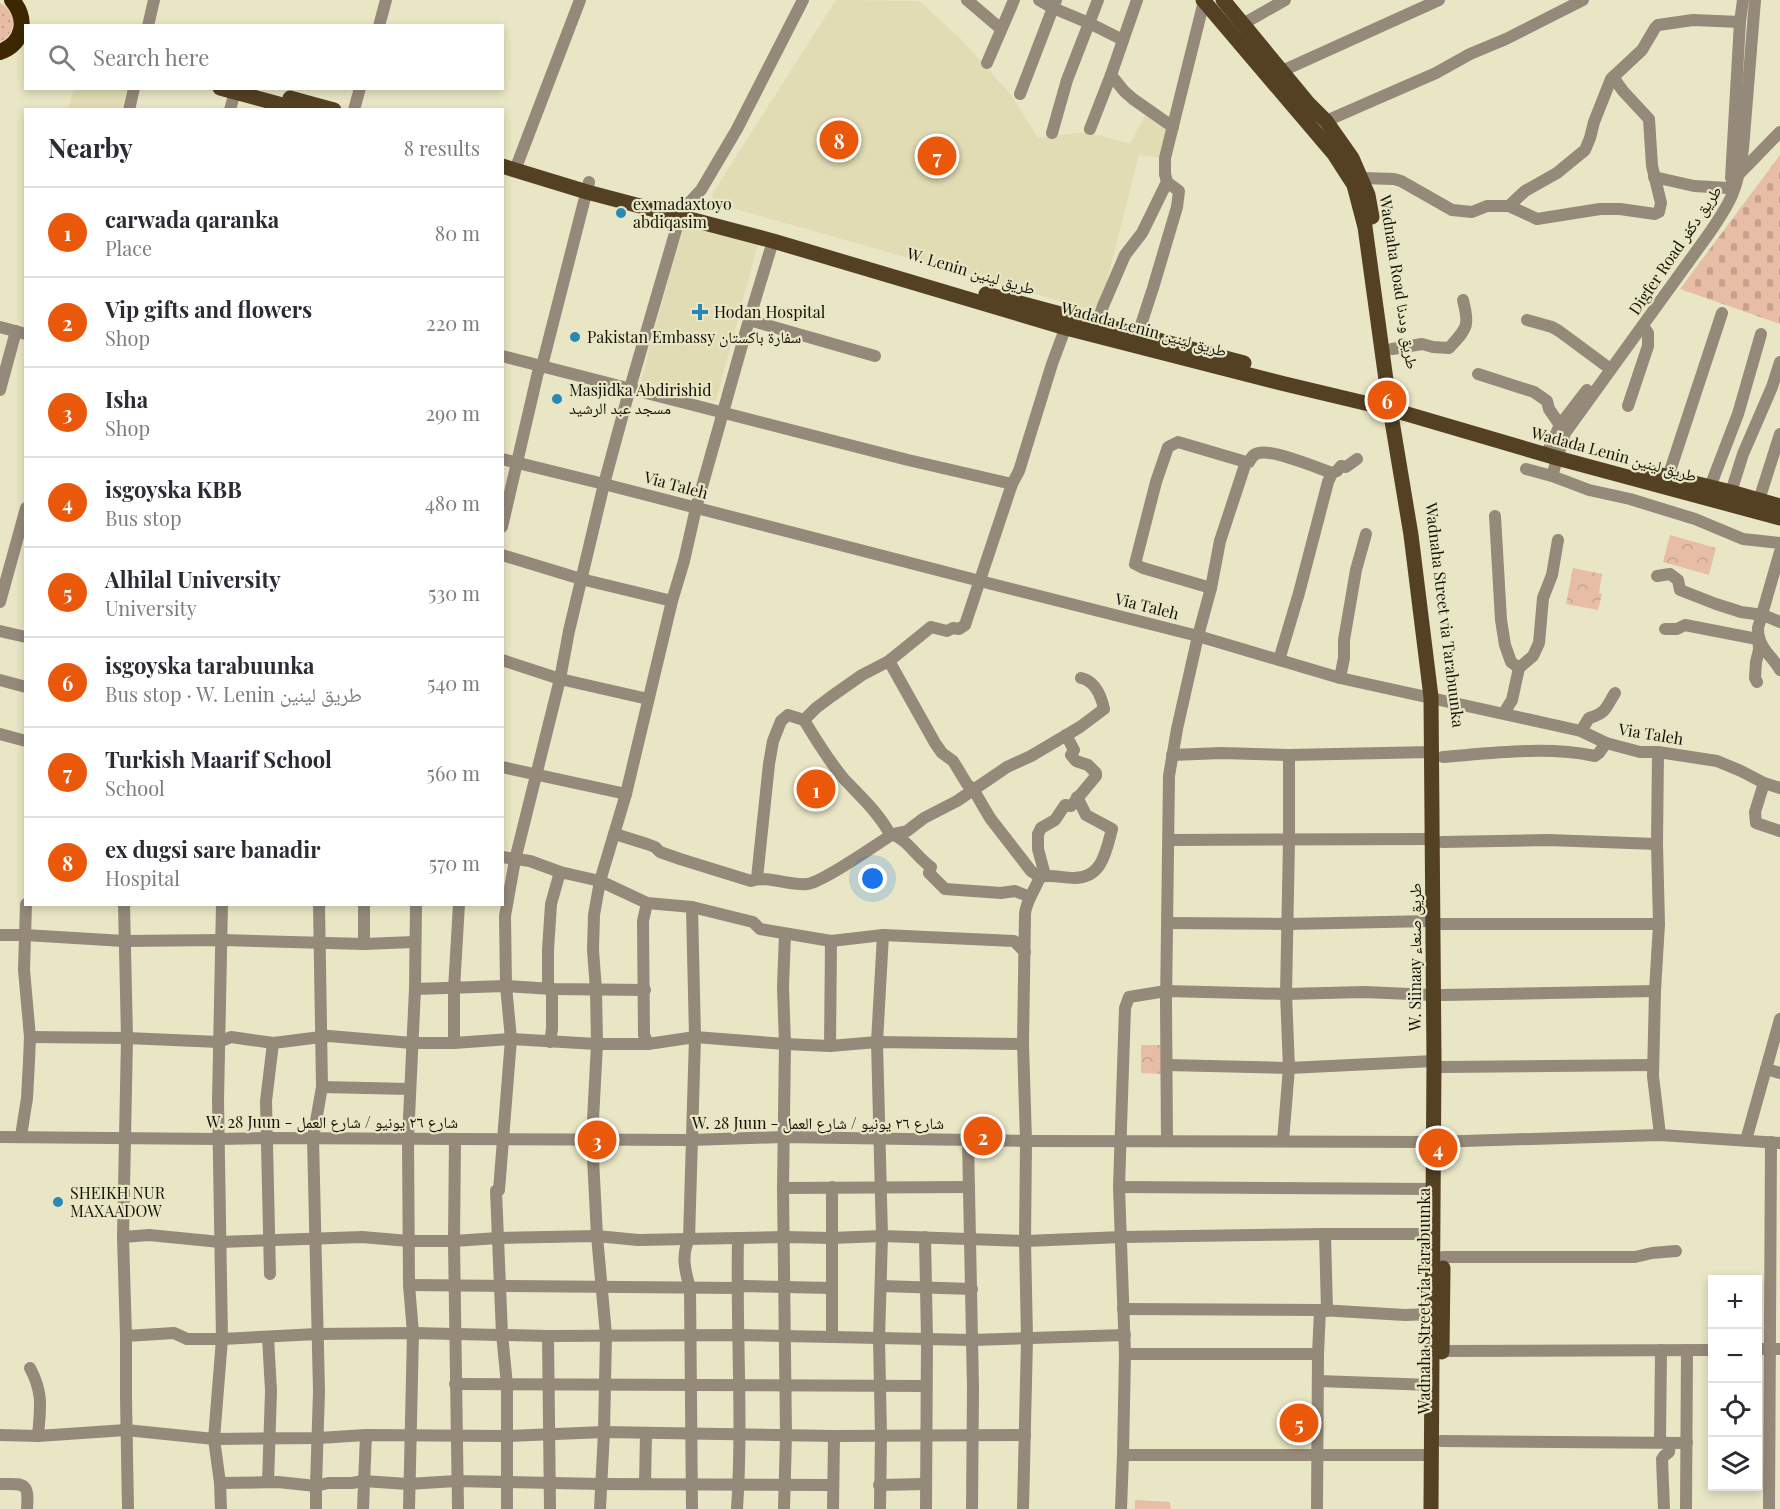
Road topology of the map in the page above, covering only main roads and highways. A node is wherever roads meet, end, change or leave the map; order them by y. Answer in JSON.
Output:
{"nodes":[{"id":1,"x":12,"y":0,"type":"edge"},
{"id":2,"x":1223,"y":0,"type":"edge"},
{"id":3,"x":1204,"y":1,"type":"edge"},
{"id":4,"x":23,"y":31,"type":"edge"},
{"id":5,"x":0,"y":52,"type":"edge"},
{"id":6,"x":236,"y":90,"type":"edge"},
{"id":7,"x":262,"y":90,"type":"edge"},
{"id":8,"x":294,"y":108,"type":"edge"},
{"id":9,"x":327,"y":108,"type":"edge"},
{"id":10,"x":507,"y":164,"type":"edge"},
{"id":11,"x":683,"y":211,"type":"junction"},
{"id":12,"x":1067,"y":323,"type":"junction"},
{"id":13,"x":1287,"y":380,"type":"junction"},
{"id":14,"x":1394,"y":406,"type":"junction"},
{"id":15,"x":1553,"y":452,"type":"junction"},
{"id":16,"x":1780,"y":506,"type":"edge"},
{"id":17,"x":1780,"y":518,"type":"edge"},
{"id":18,"x":1437,"y":1141,"type":"junction"},
{"id":19,"x":1431,"y":1509,"type":"edge"},
{"id":20,"x":1440,"y":1509,"type":"edge"}],
"edges":[{"from":1,"to":4,"type":"highway"},
{"from":2,"to":14,"type":"main road","name":"Wadnaha Road طريق وددنا"},
{"from":3,"to":14,"type":"main road","name":"Wadnaha Road طريق وددنا"},
{"from":4,"to":5,"type":"highway"},
{"from":6,"to":8,"type":"main road"},
{"from":7,"to":9,"type":"main road"},
{"from":10,"to":11,"type":"main road","name":"Wadada Lenin طريق لينين"},
{"from":11,"to":12,"type":"main road","name":"Wadada Lenin طريق لينين"},
{"from":11,"to":12,"type":"main road","name":"W. Lenin طريق لينين"},
{"from":12,"to":13,"type":"main road","name":"Wadada Lenin طريق لينين"},
{"from":12,"to":13,"type":"main road","name":"W. Lenin طريق لينين"},
{"from":13,"to":14,"type":"main road","name":"Wadada Lenin طريق لينين"},
{"from":14,"to":15,"type":"main road"},
{"from":14,"to":18,"type":"main road","name":"W. Siinaay طريق صنعاء"},
{"from":15,"to":16,"type":"main road"},
{"from":15,"to":17,"type":"main road","name":"Wadada Lenin طريق لينين"},
{"from":18,"to":19,"type":"main road","name":"W. Siinaay طريق صنعاء"},
{"from":18,"to":20,"type":"main road","name":"Wadnaha Street via Tarabuunka"}]}
